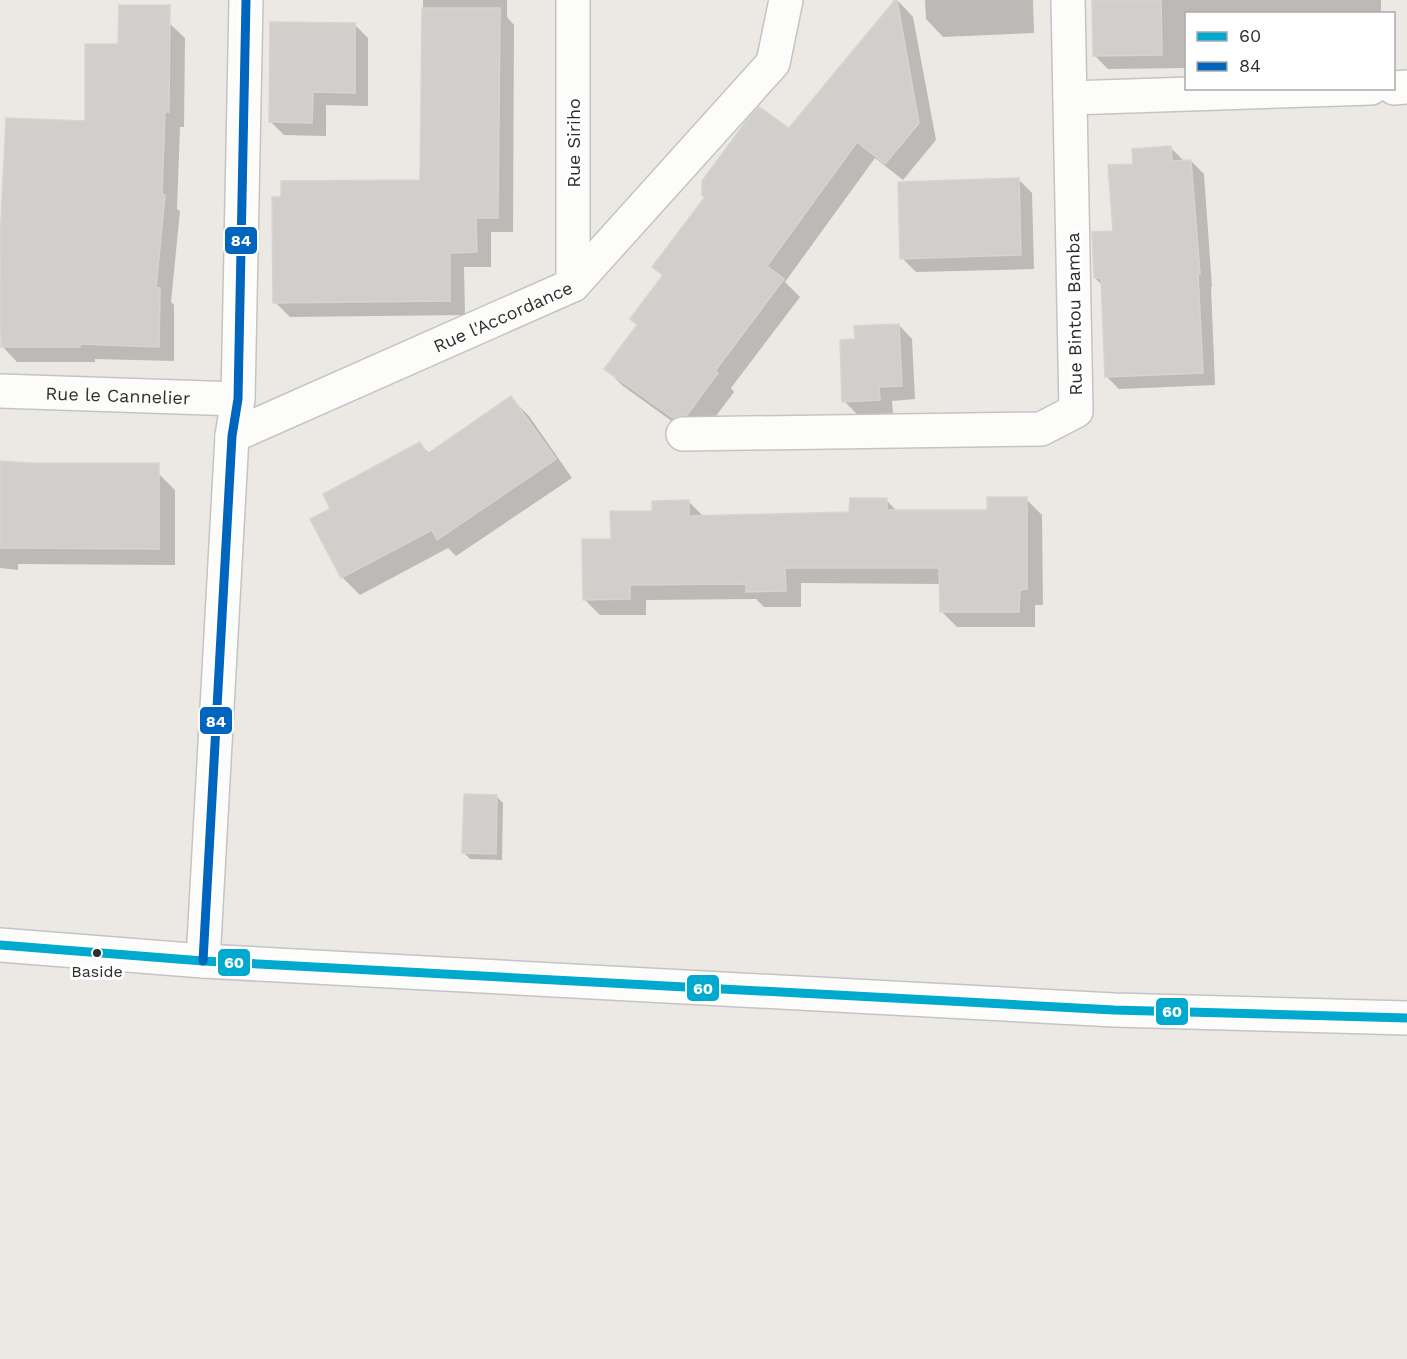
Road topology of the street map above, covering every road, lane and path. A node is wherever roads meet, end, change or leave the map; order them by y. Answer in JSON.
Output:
{"nodes":[{"id":1,"x":246,"y":0,"type":"edge"},
{"id":2,"x":573,"y":0,"type":"edge"},
{"id":3,"x":786,"y":0,"type":"edge"},
{"id":4,"x":1068,"y":0,"type":"edge"},
{"id":5,"x":1311,"y":90,"type":"edge"},
{"id":6,"x":1070,"y":98,"type":"junction"},
{"id":7,"x":573,"y":285,"type":"junction"},
{"id":8,"x":0,"y":391,"type":"edge"},
{"id":9,"x":238,"y":399,"type":"junction"},
{"id":10,"x":683,"y":434,"type":"dead end"},
{"id":11,"x":232,"y":436,"type":"junction"},
{"id":12,"x":0,"y":945,"type":"edge"},
{"id":13,"x":203,"y":961,"type":"junction"},
{"id":14,"x":1407,"y":1018,"type":"edge"}],
"edges":[{"from":1,"to":9,"type":"street"},
{"from":2,"to":7,"type":"street","name":"Rue Siriho"},
{"from":3,"to":7,"type":"street","name":"Rue l'Accordance"},
{"from":4,"to":6,"type":"street","name":"Rue Bintou Bamba"},
{"from":5,"to":6,"type":"street"},
{"from":6,"to":10,"type":"street","name":"Rue Bintou Bamba"},
{"from":7,"to":11,"type":"street","name":"Rue l'Accordance"},
{"from":8,"to":9,"type":"street","name":"Rue le Cannelier"},
{"from":9,"to":11,"type":"street"},
{"from":11,"to":13,"type":"street"},
{"from":12,"to":13,"type":"street"},
{"from":13,"to":14,"type":"street"}]}
